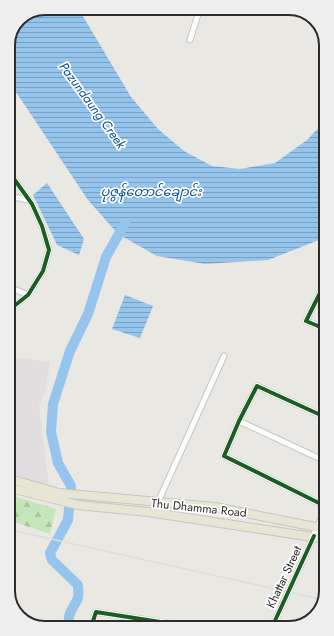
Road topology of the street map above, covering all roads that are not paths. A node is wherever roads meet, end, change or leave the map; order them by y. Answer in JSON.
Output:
{"nodes":[{"id":1,"x":198,"y":15,"type":"edge"},
{"id":2,"x":190,"y":40,"type":"dead end"},
{"id":3,"x":15,"y":181,"type":"edge"},
{"id":4,"x":15,"y":197,"type":"edge"},
{"id":5,"x":28,"y":200,"type":"junction"},
{"id":6,"x":15,"y":290,"type":"edge"},
{"id":7,"x":28,"y":295,"type":"junction"},
{"id":8,"x":319,"y":295,"type":"edge"},
{"id":9,"x":15,"y":305,"type":"edge"},
{"id":10,"x":319,"y":326,"type":"edge"},
{"id":11,"x":224,"y":356,"type":"dead end"},
{"id":12,"x":319,"y":414,"type":"edge"},
{"id":13,"x":239,"y":421,"type":"junction"},
{"id":14,"x":319,"y":458,"type":"edge"},
{"id":15,"x":15,"y":482,"type":"edge"},
{"id":16,"x":15,"y":489,"type":"edge"},
{"id":17,"x":39,"y":492,"type":"junction"},
{"id":18,"x":59,"y":498,"type":"junction"},
{"id":19,"x":158,"y":502,"type":"junction"},
{"id":20,"x":319,"y":503,"type":"edge"},
{"id":21,"x":319,"y":527,"type":"edge"},
{"id":22,"x":319,"y":531,"type":"edge"},
{"id":23,"x":314,"y":536,"type":"junction"},
{"id":24,"x":319,"y":537,"type":"edge"},
{"id":25,"x":142,"y":619,"type":"joint"},
{"id":26,"x":93,"y":621,"type":"edge"},
{"id":27,"x":152,"y":621,"type":"edge"},
{"id":28,"x":275,"y":621,"type":"edge"}],
"edges":[{"from":1,"to":2,"type":"street"},
{"from":3,"to":5,"type":"street"},
{"from":4,"to":5,"type":"street"},
{"from":5,"to":7,"type":"street"},
{"from":6,"to":7,"type":"street"},
{"from":7,"to":9,"type":"street"},
{"from":8,"to":10,"type":"street"},
{"from":11,"to":19,"type":"street"},
{"from":12,"to":13,"type":"street"},
{"from":13,"to":14,"type":"street"},
{"from":13,"to":20,"type":"street"},
{"from":15,"to":17,"type":"main road"},
{"from":16,"to":17,"type":"main road"},
{"from":17,"to":18,"type":"main road"},
{"from":18,"to":19,"type":"main road","name":"Thu Dhamma Road"},
{"from":18,"to":23,"type":"main road","name":"Thu Dhamma Road"},
{"from":19,"to":21,"type":"main road","name":"Thu Dhamma Road"},
{"from":22,"to":23,"type":"main road"},
{"from":23,"to":24,"type":"main road","name":"Thu Dhamma Road"},
{"from":23,"to":28,"type":"street","name":"Khattar Street"},
{"from":25,"to":26,"type":"street"},
{"from":25,"to":27,"type":"street"}]}
